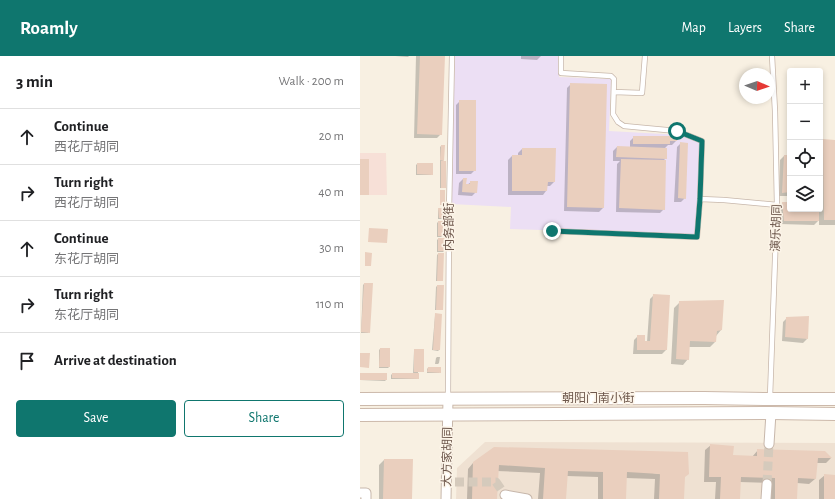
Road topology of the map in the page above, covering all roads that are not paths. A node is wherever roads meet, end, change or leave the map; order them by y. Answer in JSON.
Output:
{"nodes":[{"id":1,"x":452,"y":56,"type":"edge"},
{"id":2,"x":561,"y":56,"type":"edge"},
{"id":3,"x":645,"y":56,"type":"edge"},
{"id":4,"x":772,"y":56,"type":"edge"},
{"id":5,"x":614,"y":92,"type":"junction"},
{"id":6,"x":700,"y":199,"type":"junction"},
{"id":7,"x":777,"y":205,"type":"junction"},
{"id":8,"x":552,"y":231,"type":"dead end"},
{"id":9,"x":360,"y":399,"type":"edge"},
{"id":10,"x":448,"y":399,"type":"junction"},
{"id":11,"x":770,"y":399,"type":"junction"},
{"id":12,"x":835,"y":399,"type":"edge"},
{"id":13,"x":771,"y":413,"type":"junction"},
{"id":14,"x":835,"y":414,"type":"edge"},
{"id":15,"x":360,"y":415,"type":"edge"},
{"id":16,"x":448,"y":415,"type":"junction"},
{"id":17,"x":769,"y":444,"type":"tunnel mouth"},
{"id":18,"x":767,"y":484,"type":"tunnel mouth"},
{"id":19,"x":360,"y":493,"type":"edge"},
{"id":20,"x":505,"y":494,"type":"dead end"},
{"id":21,"x":366,"y":499,"type":"edge"},
{"id":22,"x":446,"y":499,"type":"edge"},
{"id":23,"x":527,"y":499,"type":"edge"},
{"id":24,"x":766,"y":499,"type":"edge"}],
"edges":[{"from":1,"to":10,"type":"lane","name":"内务部街"},
{"from":2,"to":5,"type":"lane"},
{"from":3,"to":5,"type":"lane"},
{"from":4,"to":7,"type":"lane","name":"演乐胡同"},
{"from":5,"to":6,"type":"lane"},
{"from":6,"to":7,"type":"lane"},
{"from":6,"to":8,"type":"lane"},
{"from":7,"to":11,"type":"lane","name":"演乐胡同"},
{"from":9,"to":10,"type":"main road","name":"朝阳门南小街"},
{"from":10,"to":11,"type":"main road","name":"朝阳门南小街"},
{"from":10,"to":16,"type":"street","name":"大方家胡同"},
{"from":11,"to":12,"type":"main road","name":"朝阳门南小街"},
{"from":13,"to":14,"type":"main road","name":"朝阳门南小街"},
{"from":13,"to":16,"type":"main road","name":"朝阳门南小街"},
{"from":13,"to":17,"type":"street"},
{"from":15,"to":16,"type":"main road","name":"朝阳门南小街"},
{"from":16,"to":22,"type":"street","name":"大方家胡同"},
{"from":18,"to":24,"type":"street"},
{"from":19,"to":21,"type":"street"},
{"from":20,"to":23,"type":"street"}]}
